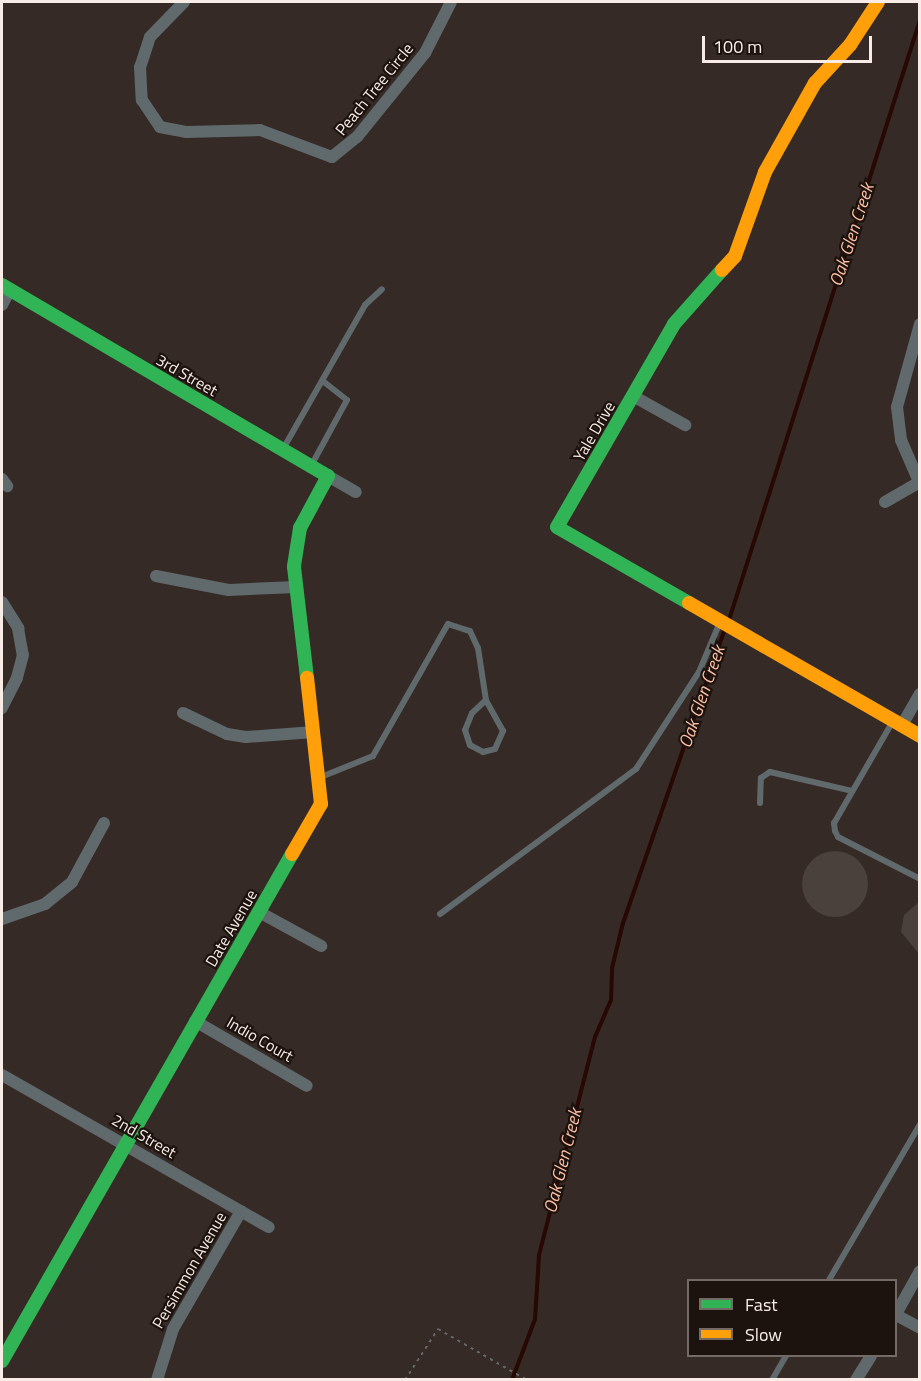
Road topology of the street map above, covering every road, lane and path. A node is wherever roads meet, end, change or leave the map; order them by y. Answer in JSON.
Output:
{"nodes":[{"id":1,"x":184,"y":2,"type":"edge"},
{"id":2,"x":451,"y":2,"type":"edge"},
{"id":3,"x":878,"y":2,"type":"edge"},
{"id":4,"x":6,"y":288,"type":"edge"},
{"id":5,"x":382,"y":289,"type":"dead end"},
{"id":6,"x":2,"y":305,"type":"edge"},
{"id":7,"x":920,"y":324,"type":"edge"},
{"id":8,"x":322,"y":381,"type":"junction"},
{"id":9,"x":633,"y":396,"type":"junction"},
{"id":10,"x":685,"y":425,"type":"dead end"},
{"id":11,"x":282,"y":450,"type":"junction"},
{"id":12,"x":311,"y":467,"type":"junction"},
{"id":13,"x":328,"y":476,"type":"junction"},
{"id":14,"x":919,"y":483,"type":"edge"},
{"id":15,"x":356,"y":492,"type":"dead end"},
{"id":16,"x":885,"y":502,"type":"dead end"},
{"id":17,"x":156,"y":576,"type":"dead end"},
{"id":18,"x":296,"y":587,"type":"junction"},
{"id":19,"x":2,"y":602,"type":"edge"},
{"id":20,"x":721,"y":621,"type":"junction"},
{"id":21,"x":920,"y":694,"type":"edge"},
{"id":22,"x":486,"y":700,"type":"junction"},
{"id":23,"x":2,"y":708,"type":"edge"},
{"id":24,"x":183,"y":713,"type":"dead end"},
{"id":25,"x":898,"y":723,"type":"junction"},
{"id":26,"x":314,"y":732,"type":"junction"},
{"id":27,"x":920,"y":736,"type":"edge"},
{"id":28,"x":320,"y":777,"type":"junction"},
{"id":29,"x":852,"y":791,"type":"junction"},
{"id":30,"x":760,"y":802,"type":"dead end"},
{"id":31,"x":104,"y":823,"type":"dead end"},
{"id":32,"x":920,"y":879,"type":"edge"},
{"id":33,"x":259,"y":912,"type":"junction"},
{"id":34,"x":440,"y":914,"type":"dead end"},
{"id":35,"x":2,"y":919,"type":"edge"},
{"id":36,"x":321,"y":946,"type":"dead end"},
{"id":37,"x":195,"y":1021,"type":"junction"},
{"id":38,"x":2,"y":1075,"type":"edge"},
{"id":39,"x":307,"y":1086,"type":"dead end"},
{"id":40,"x":920,"y":1124,"type":"edge"},
{"id":41,"x":126,"y":1145,"type":"junction"},
{"id":42,"x":241,"y":1211,"type":"junction"},
{"id":43,"x":269,"y":1227,"type":"dead end"},
{"id":44,"x":920,"y":1271,"type":"edge"},
{"id":45,"x":830,"y":1279,"type":"edge"},
{"id":46,"x":897,"y":1312,"type":"edge"},
{"id":47,"x":897,"y":1315,"type":"edge"},
{"id":48,"x":920,"y":1328,"type":"edge"},
{"id":49,"x":785,"y":1357,"type":"edge"},
{"id":50,"x":870,"y":1357,"type":"edge"},
{"id":51,"x":2,"y":1361,"type":"edge"},
{"id":52,"x":157,"y":1380,"type":"edge"},
{"id":53,"x":405,"y":1380,"type":"edge"},
{"id":54,"x":527,"y":1380,"type":"edge"},
{"id":55,"x":772,"y":1380,"type":"edge"},
{"id":56,"x":856,"y":1380,"type":"edge"}],
"edges":[{"from":1,"to":2,"type":"street","name":"Peach Tree Circle"},
{"from":3,"to":9,"type":"street","name":"Yale Drive"},
{"from":4,"to":6,"type":"street"},
{"from":4,"to":11,"type":"street","name":"3rd Street"},
{"from":5,"to":8,"type":"lane"},
{"from":7,"to":14,"type":"street"},
{"from":8,"to":11,"type":"lane"},
{"from":8,"to":12,"type":"lane"},
{"from":9,"to":10,"type":"street"},
{"from":9,"to":20,"type":"street","name":"Yale Drive"},
{"from":11,"to":12,"type":"street","name":"3rd Street"},
{"from":12,"to":13,"type":"street","name":"3rd Street"},
{"from":13,"to":15,"type":"street","name":"3rd Street"},
{"from":13,"to":18,"type":"street","name":"Date Avenue"},
{"from":14,"to":16,"type":"street"},
{"from":17,"to":18,"type":"street"},
{"from":18,"to":26,"type":"street","name":"Date Avenue"},
{"from":19,"to":23,"type":"street"},
{"from":20,"to":25,"type":"street","name":"Yale Drive"},
{"from":20,"to":34,"type":"lane"},
{"from":21,"to":25,"type":"street"},
{"from":22,"to":22,"type":"lane"},
{"from":22,"to":28,"type":"lane"},
{"from":24,"to":26,"type":"street"},
{"from":25,"to":27,"type":"street","name":"Yale Drive"},
{"from":25,"to":29,"type":"lane"},
{"from":26,"to":28,"type":"street","name":"Date Avenue"},
{"from":28,"to":33,"type":"street","name":"Date Avenue"},
{"from":29,"to":30,"type":"lane"},
{"from":29,"to":32,"type":"lane"},
{"from":31,"to":35,"type":"street"},
{"from":33,"to":36,"type":"street"},
{"from":33,"to":37,"type":"street","name":"Date Avenue"},
{"from":37,"to":39,"type":"street","name":"Indio Court"},
{"from":37,"to":41,"type":"street","name":"Date Avenue"},
{"from":38,"to":41,"type":"street","name":"2nd Street"},
{"from":40,"to":45,"type":"lane"},
{"from":41,"to":42,"type":"street","name":"2nd Street"},
{"from":41,"to":51,"type":"street","name":"Date Avenue"},
{"from":42,"to":43,"type":"street","name":"2nd Street"},
{"from":42,"to":52,"type":"street","name":"Persimmon Avenue"},
{"from":44,"to":46,"type":"street"},
{"from":47,"to":48,"type":"street"},
{"from":49,"to":55,"type":"lane"},
{"from":50,"to":56,"type":"street"},
{"from":53,"to":54,"type":"path"}]}
